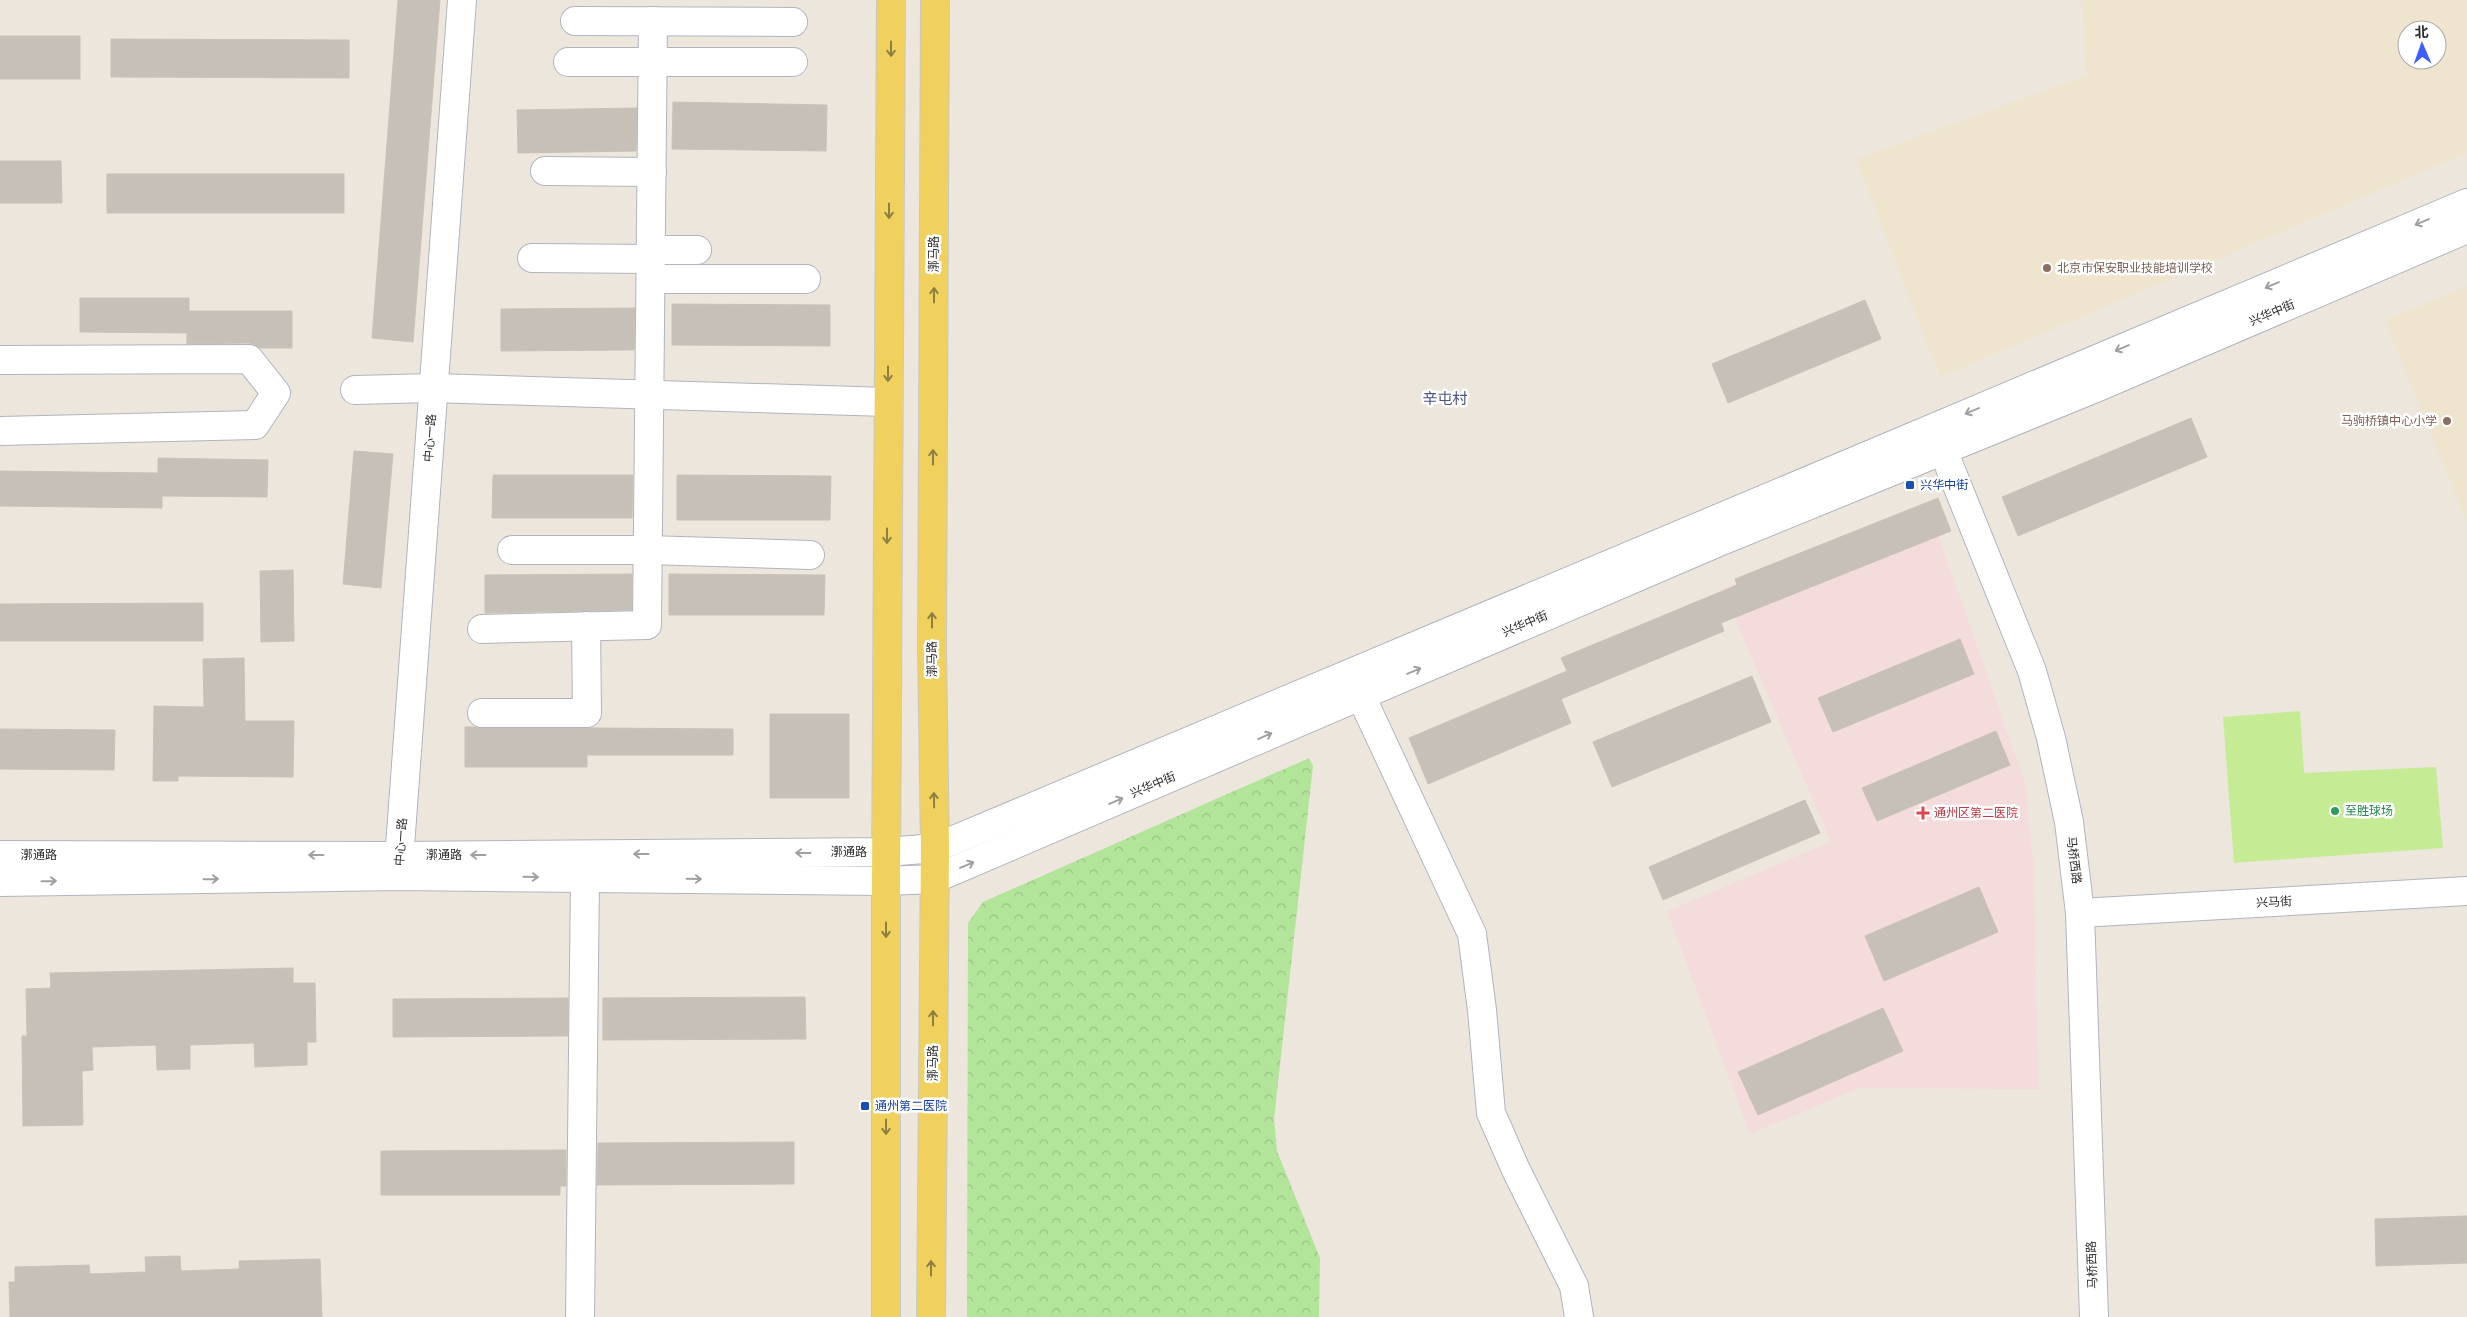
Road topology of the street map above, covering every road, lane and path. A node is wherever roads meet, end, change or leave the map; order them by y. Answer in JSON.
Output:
{"nodes":[{"id":1,"x":462,"y":0,"type":"edge"},
{"id":2,"x":891,"y":0,"type":"edge"},
{"id":3,"x":935,"y":0,"type":"edge"},
{"id":4,"x":575,"y":20,"type":"dead end"},
{"id":5,"x":653,"y":20,"type":"junction"},
{"id":6,"x":792,"y":22,"type":"dead end"},
{"id":7,"x":568,"y":62,"type":"dead end"},
{"id":8,"x":653,"y":62,"type":"junction"},
{"id":9,"x":793,"y":62,"type":"dead end"},
{"id":10,"x":545,"y":171,"type":"dead end"},
{"id":11,"x":652,"y":172,"type":"junction"},
{"id":12,"x":2467,"y":204,"type":"edge"},
{"id":13,"x":2467,"y":230,"type":"edge"},
{"id":14,"x":697,"y":250,"type":"dead end"},
{"id":15,"x":532,"y":258,"type":"dead end"},
{"id":16,"x":651,"y":262,"type":"junction"},
{"id":17,"x":806,"y":279,"type":"dead end"},
{"id":18,"x":0,"y":360,"type":"edge"},
{"id":19,"x":433,"y":388,"type":"junction"},
{"id":20,"x":355,"y":390,"type":"dead end"},
{"id":21,"x":650,"y":395,"type":"junction"},
{"id":22,"x":888,"y":402,"type":"junction"},
{"id":23,"x":0,"y":431,"type":"edge"},
{"id":24,"x":1938,"y":438,"type":"junction"},
{"id":25,"x":512,"y":550,"type":"dead end"},
{"id":26,"x":647,"y":550,"type":"junction"},
{"id":27,"x":810,"y":555,"type":"dead end"},
{"id":28,"x":586,"y":626,"type":"junction"},
{"id":29,"x":482,"y":628,"type":"dead end"},
{"id":30,"x":1360,"y":694,"type":"junction"},
{"id":31,"x":482,"y":713,"type":"dead end"},
{"id":32,"x":935,"y":848,"type":"junction"},
{"id":33,"x":887,"y":852,"type":"junction"},
{"id":34,"x":0,"y":855,"type":"edge"},
{"id":35,"x":399,"y":866,"type":"junction"},
{"id":36,"x":585,"y":878,"type":"junction"},
{"id":37,"x":934,"y":879,"type":"junction"},
{"id":38,"x":886,"y":881,"type":"junction"},
{"id":39,"x":0,"y":882,"type":"edge"},
{"id":40,"x":2467,"y":891,"type":"edge"},
{"id":41,"x":2080,"y":913,"type":"junction"},
{"id":42,"x":580,"y":1317,"type":"edge"},
{"id":43,"x":886,"y":1317,"type":"edge"},
{"id":44,"x":931,"y":1317,"type":"edge"},
{"id":45,"x":1578,"y":1317,"type":"edge"},
{"id":46,"x":2094,"y":1317,"type":"edge"}],
"edges":[{"from":1,"to":19,"type":"street","name":"中心一路"},
{"from":2,"to":22,"type":"main road","one_way":true},
{"from":32,"to":3,"type":"main road","name":"漷马路","one_way":true},
{"from":4,"to":5,"type":"street"},
{"from":5,"to":6,"type":"street"},
{"from":5,"to":8,"type":"street"},
{"from":7,"to":8,"type":"street"},
{"from":8,"to":9,"type":"street"},
{"from":8,"to":11,"type":"street"},
{"from":10,"to":11,"type":"street"},
{"from":11,"to":16,"type":"street"},
{"from":12,"to":24,"type":"street","name":"兴华中街","one_way":true},
{"from":13,"to":24,"type":"street","name":"兴华中街"},
{"from":14,"to":16,"type":"street"},
{"from":15,"to":16,"type":"street"},
{"from":16,"to":17,"type":"street"},
{"from":16,"to":21,"type":"street"},
{"from":18,"to":23,"type":"street"},
{"from":19,"to":20,"type":"street"},
{"from":19,"to":21,"type":"street"},
{"from":19,"to":35,"type":"street","name":"中心一路"},
{"from":21,"to":22,"type":"street"},
{"from":21,"to":26,"type":"street"},
{"from":22,"to":33,"type":"main road","one_way":true},
{"from":30,"to":24,"type":"street","name":"兴华中街","one_way":true},
{"from":24,"to":32,"type":"street","name":"兴华中街"},
{"from":24,"to":41,"type":"street","name":"马桥西路"},
{"from":25,"to":26,"type":"street"},
{"from":26,"to":27,"type":"street"},
{"from":26,"to":28,"type":"street"},
{"from":28,"to":29,"type":"street"},
{"from":28,"to":31,"type":"street"},
{"from":37,"to":30,"type":"street","name":"兴华中街","one_way":true},
{"from":30,"to":45,"type":"street"},
{"from":32,"to":33,"type":"street","name":"兴华中街"},
{"from":32,"to":37,"type":"main road","name":"漷马路"},
{"from":33,"to":35,"type":"street","name":"漷通路","one_way":true},
{"from":33,"to":38,"type":"main road"},
{"from":35,"to":34,"type":"street","name":"漷通路","one_way":true},
{"from":35,"to":36,"type":"street","name":"漷通路","one_way":true},
{"from":39,"to":35,"type":"street","name":"漷通路","one_way":true},
{"from":36,"to":38,"type":"street","name":"漷通路","one_way":true},
{"from":36,"to":42,"type":"street"},
{"from":37,"to":38,"type":"street","name":"兴华中街"},
{"from":44,"to":37,"type":"main road","name":"漷马路","one_way":true},
{"from":38,"to":43,"type":"main road","one_way":true},
{"from":40,"to":41,"type":"street","name":"兴马街"},
{"from":41,"to":46,"type":"street","name":"马桥西路"}]}
